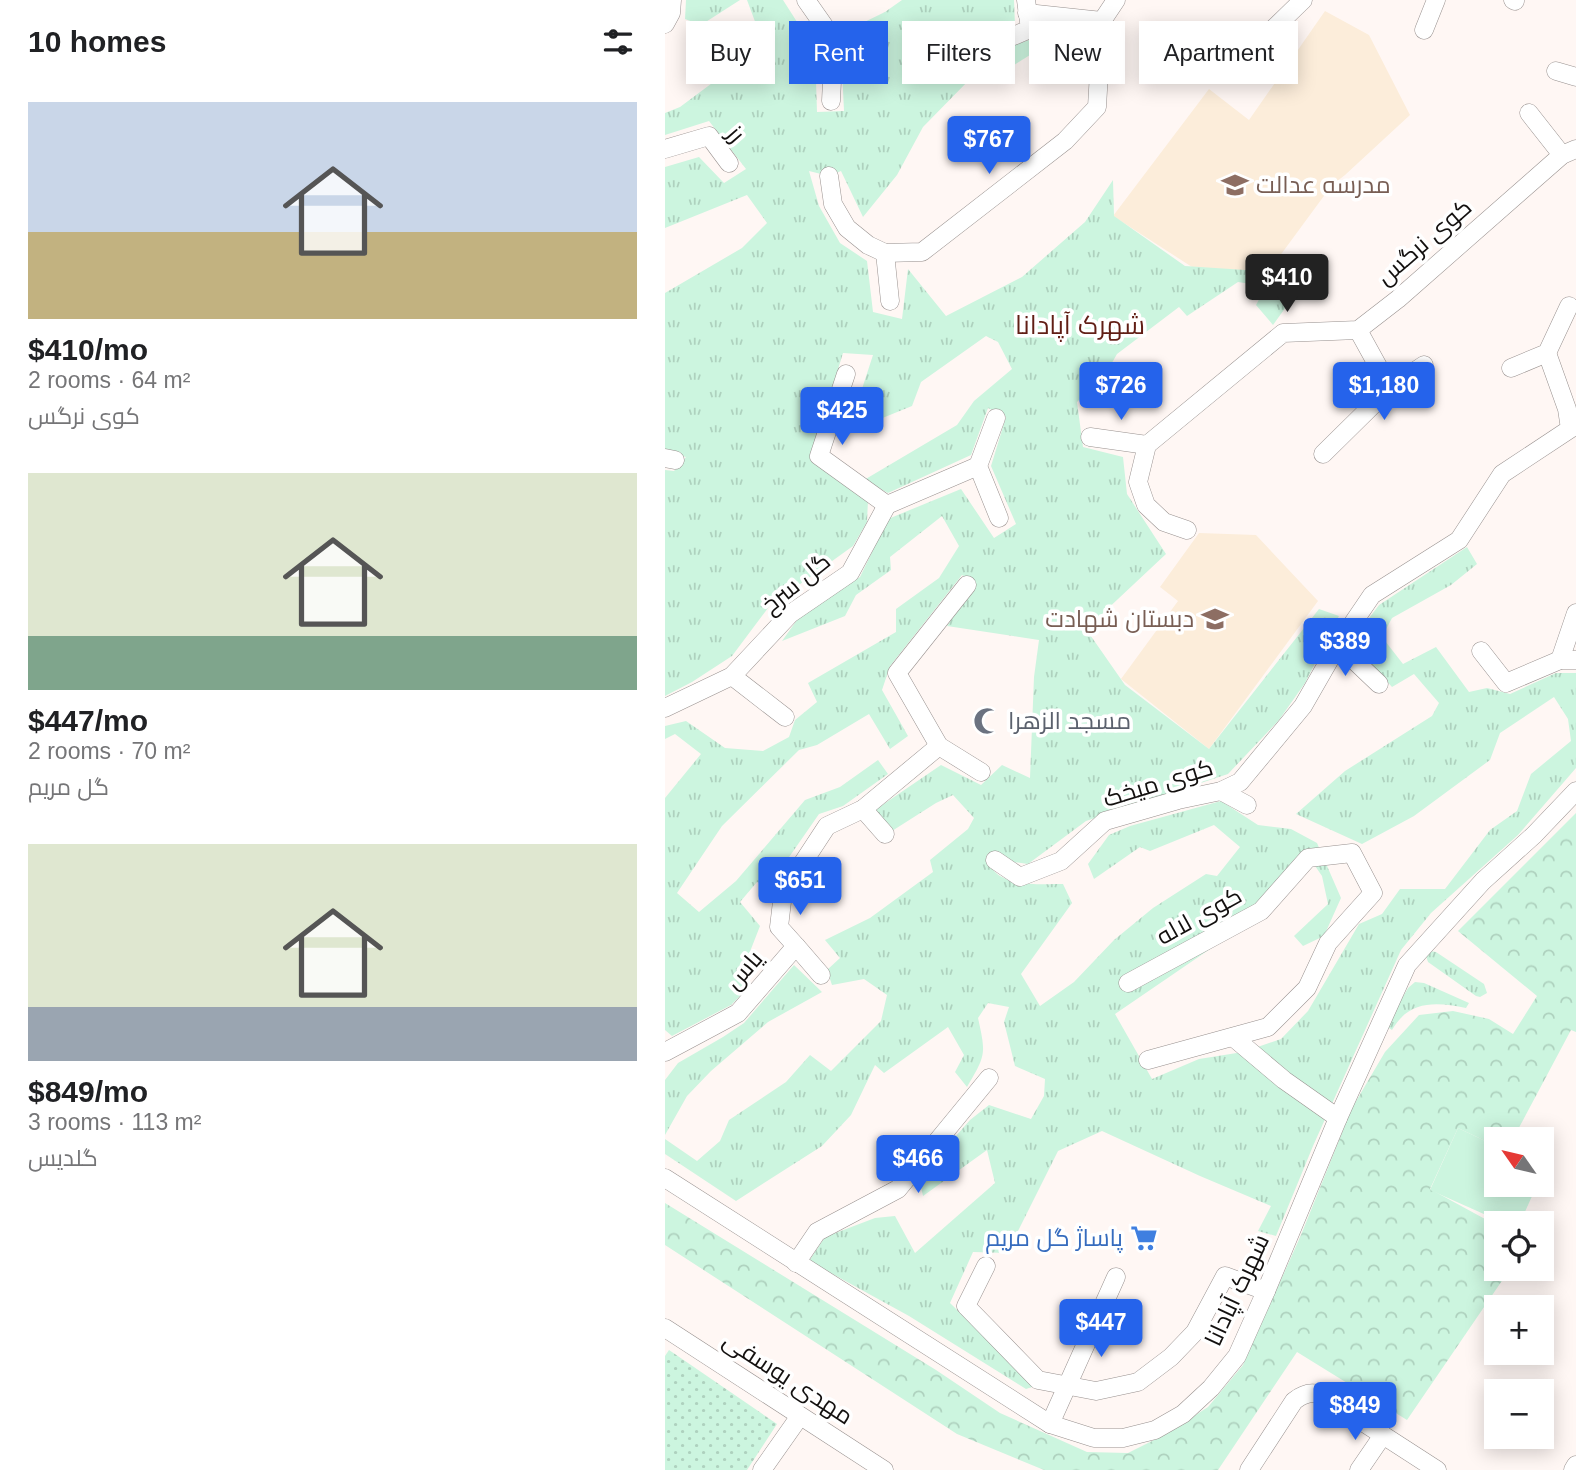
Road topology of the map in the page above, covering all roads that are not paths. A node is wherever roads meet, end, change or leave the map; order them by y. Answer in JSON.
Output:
{"nodes":[{"id":1,"x":672,"y":0,"type":"edge"},
{"id":2,"x":806,"y":0,"type":"edge"},
{"id":3,"x":1115,"y":0,"type":"edge"},
{"id":4,"x":1303,"y":0,"type":"edge"},
{"id":5,"x":1436,"y":0,"type":"edge"},
{"id":6,"x":1027,"y":6,"type":"edge"},
{"id":7,"x":1102,"y":21,"type":"joint"},
{"id":8,"x":1281,"y":21,"type":"edge"},
{"id":9,"x":665,"y":24,"type":"edge"},
{"id":10,"x":1424,"y":30,"type":"dead end"},
{"id":11,"x":1015,"y":35,"type":"edge"},
{"id":12,"x":1556,"y":71,"type":"dead end"},
{"id":13,"x":1576,"y":76,"type":"edge"},
{"id":14,"x":1098,"y":84,"type":"edge"},
{"id":15,"x":831,"y":101,"type":"dead end"},
{"id":16,"x":1529,"y":113,"type":"dead end"},
{"id":17,"x":665,"y":149,"type":"edge"},
{"id":18,"x":1569,"y":152,"type":"edge"},
{"id":19,"x":729,"y":163,"type":"dead end"},
{"id":20,"x":829,"y":176,"type":"dead end"},
{"id":21,"x":885,"y":253,"type":"junction"},
{"id":22,"x":890,"y":301,"type":"dead end"},
{"id":23,"x":1569,"y":306,"type":"dead end"},
{"id":24,"x":1358,"y":330,"type":"junction"},
{"id":25,"x":1547,"y":353,"type":"junction"},
{"id":26,"x":1424,"y":365,"type":"dead end"},
{"id":27,"x":1511,"y":368,"type":"dead end"},
{"id":28,"x":846,"y":374,"type":"dead end"},
{"id":29,"x":1390,"y":388,"type":"junction"},
{"id":30,"x":996,"y":418,"type":"dead end"},
{"id":31,"x":1573,"y":429,"type":"edge"},
{"id":32,"x":1090,"y":437,"type":"dead end"},
{"id":33,"x":1147,"y":445,"type":"junction"},
{"id":34,"x":1323,"y":454,"type":"dead end"},
{"id":35,"x":978,"y":466,"type":"junction"},
{"id":36,"x":887,"y":505,"type":"junction"},
{"id":37,"x":999,"y":518,"type":"dead end"},
{"id":38,"x":1187,"y":530,"type":"dead end"},
{"id":39,"x":967,"y":585,"type":"dead end"},
{"id":40,"x":1576,"y":613,"type":"edge"},
{"id":41,"x":1338,"y":645,"type":"junction"},
{"id":42,"x":1481,"y":651,"type":"dead end"},
{"id":43,"x":1568,"y":660,"type":"edge"},
{"id":44,"x":732,"y":676,"type":"junction"},
{"id":45,"x":1379,"y":684,"type":"dead end"},
{"id":46,"x":665,"y":708,"type":"edge"},
{"id":47,"x":785,"y":717,"type":"dead end"},
{"id":48,"x":939,"y":747,"type":"junction"},
{"id":49,"x":981,"y":772,"type":"dead end"},
{"id":50,"x":1576,"y":791,"type":"edge"},
{"id":51,"x":1221,"y":792,"type":"junction"},
{"id":52,"x":1247,"y":806,"type":"dead end"},
{"id":53,"x":863,"y":809,"type":"junction"},
{"id":54,"x":885,"y":834,"type":"dead end"},
{"id":55,"x":995,"y":860,"type":"dead end"},
{"id":56,"x":796,"y":946,"type":"junction"},
{"id":57,"x":821,"y":975,"type":"dead end"},
{"id":58,"x":1128,"y":983,"type":"dead end"},
{"id":59,"x":1233,"y":1037,"type":"junction"},
{"id":60,"x":665,"y":1052,"type":"edge"},
{"id":61,"x":1148,"y":1060,"type":"dead end"},
{"id":62,"x":989,"y":1079,"type":"dead end"},
{"id":63,"x":1338,"y":1118,"type":"junction"},
{"id":64,"x":665,"y":1178,"type":"edge"},
{"id":65,"x":796,"y":1263,"type":"junction"},
{"id":66,"x":986,"y":1266,"type":"dead end"},
{"id":67,"x":1117,"y":1277,"type":"dead end"},
{"id":68,"x":1266,"y":1291,"type":"junction"},
{"id":69,"x":665,"y":1328,"type":"edge"},
{"id":70,"x":1068,"y":1387,"type":"junction"},
{"id":71,"x":800,"y":1416,"type":"junction"},
{"id":72,"x":1050,"y":1424,"type":"junction"},
{"id":73,"x":1383,"y":1434,"type":"junction"},
{"id":74,"x":1576,"y":1465,"type":"edge"},
{"id":75,"x":762,"y":1470,"type":"edge"},
{"id":76,"x":884,"y":1470,"type":"edge"},
{"id":77,"x":1249,"y":1470,"type":"edge"},
{"id":78,"x":1359,"y":1470,"type":"edge"},
{"id":79,"x":1437,"y":1470,"type":"edge"},
{"id":80,"x":1573,"y":1470,"type":"edge"}],
"edges":[{"from":1,"to":9,"type":"street"},
{"from":2,"to":15,"type":"street"},
{"from":3,"to":7,"type":"street"},
{"from":4,"to":8,"type":"street"},
{"from":5,"to":10,"type":"street"},
{"from":6,"to":7,"type":"street"},
{"from":6,"to":11,"type":"street"},
{"from":12,"to":13,"type":"street"},
{"from":14,"to":21,"type":"street"},
{"from":16,"to":18,"type":"street"},
{"from":17,"to":19,"type":"street","name":"رز"},
{"from":18,"to":24,"type":"street","name":"کوی نرگس"},
{"from":20,"to":21,"type":"street"},
{"from":21,"to":22,"type":"street"},
{"from":23,"to":25,"type":"street"},
{"from":24,"to":29,"type":"street"},
{"from":24,"to":33,"type":"street"},
{"from":25,"to":27,"type":"street"},
{"from":25,"to":31,"type":"street","name":"کوی میخک"},
{"from":26,"to":29,"type":"street"},
{"from":28,"to":36,"type":"street"},
{"from":29,"to":34,"type":"street"},
{"from":30,"to":35,"type":"street"},
{"from":31,"to":41,"type":"street","name":"کوی میخک"},
{"from":32,"to":33,"type":"street"},
{"from":33,"to":38,"type":"street"},
{"from":35,"to":36,"type":"street"},
{"from":35,"to":37,"type":"street"},
{"from":36,"to":44,"type":"street","name":"گل سرخ"},
{"from":39,"to":48,"type":"street"},
{"from":40,"to":43,"type":"street"},
{"from":41,"to":45,"type":"street"},
{"from":41,"to":51,"type":"street","name":"کوی میخک"},
{"from":42,"to":43,"type":"street"},
{"from":44,"to":46,"type":"street","name":"گل سرخ"},
{"from":44,"to":47,"type":"street"},
{"from":48,"to":49,"type":"street"},
{"from":48,"to":53,"type":"street","name":"یاس"},
{"from":50,"to":63,"type":"street","name":"شهرک آپادانا"},
{"from":51,"to":52,"type":"street"},
{"from":51,"to":55,"type":"street","name":"کوی میخک"},
{"from":53,"to":54,"type":"street"},
{"from":53,"to":56,"type":"street","name":"یاس"},
{"from":56,"to":57,"type":"street"},
{"from":56,"to":60,"type":"street","name":"یاس"},
{"from":58,"to":59,"type":"street","name":"کوی لاله"},
{"from":59,"to":61,"type":"street","name":"کوی لاله"},
{"from":59,"to":63,"type":"street"},
{"from":62,"to":65,"type":"street"},
{"from":63,"to":68,"type":"street","name":"شهرک آپادانا"},
{"from":64,"to":65,"type":"street","name":"شهرک آپادانا"},
{"from":65,"to":72,"type":"street","name":"شهرک آپادانا"},
{"from":66,"to":70,"type":"street"},
{"from":67,"to":70,"type":"street"},
{"from":68,"to":70,"type":"street"},
{"from":68,"to":72,"type":"street","name":"شهرک آپادانا"},
{"from":69,"to":71,"type":"street","name":"مهدی یوسفی"},
{"from":70,"to":72,"type":"street"},
{"from":71,"to":75,"type":"street"},
{"from":71,"to":76,"type":"street","name":"مهدی یوسفی"},
{"from":73,"to":77,"type":"street"},
{"from":73,"to":78,"type":"street"},
{"from":73,"to":79,"type":"street"},
{"from":74,"to":80,"type":"street"}]}
